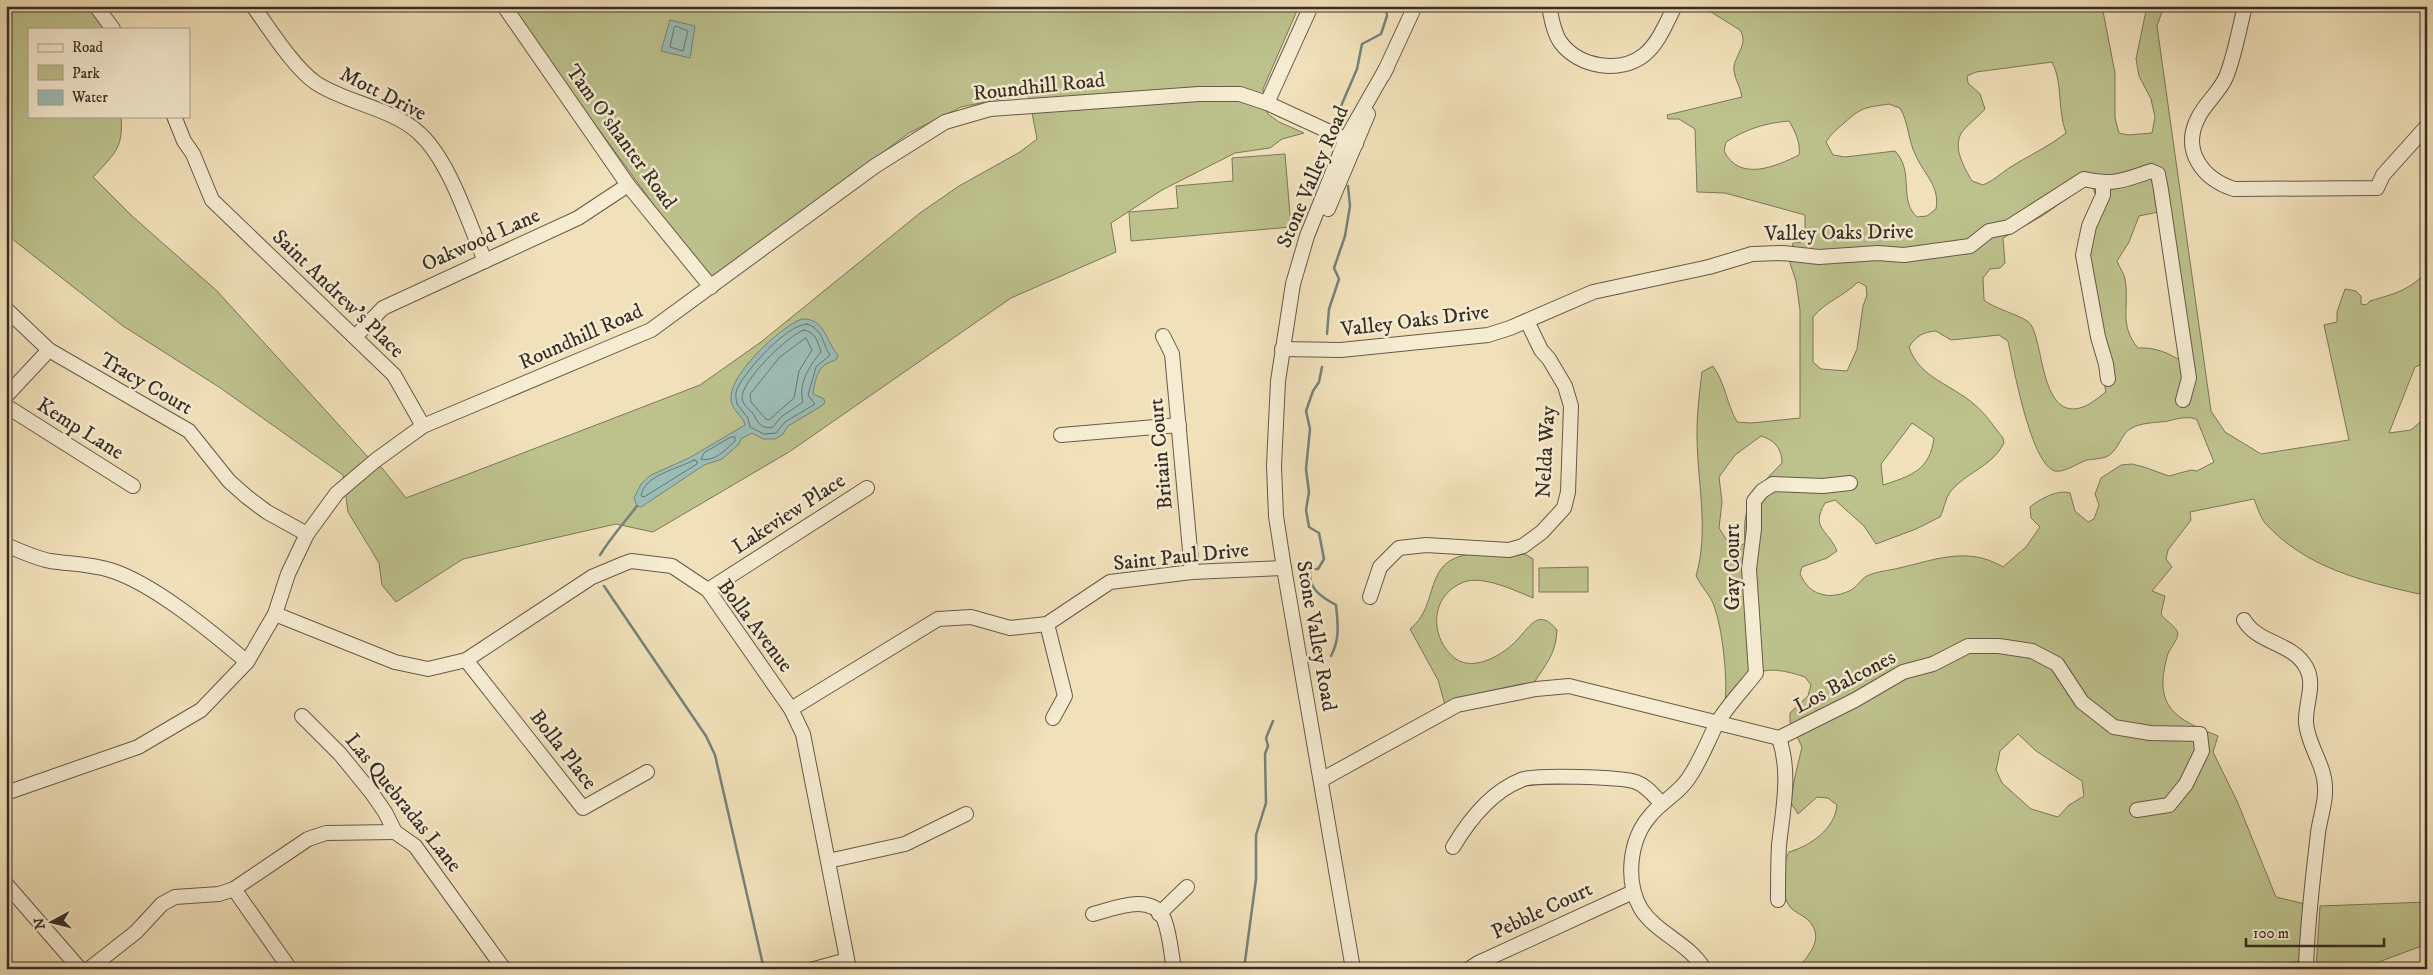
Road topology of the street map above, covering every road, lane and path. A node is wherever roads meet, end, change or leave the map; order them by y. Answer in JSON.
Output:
{"nodes":[{"id":1,"x":96,"y":6,"type":"edge"},
{"id":2,"x":253,"y":6,"type":"edge"},
{"id":3,"x":504,"y":6,"type":"edge"},
{"id":4,"x":1311,"y":6,"type":"edge"},
{"id":5,"x":1415,"y":6,"type":"edge"},
{"id":6,"x":1549,"y":6,"type":"edge"},
{"id":7,"x":1675,"y":6,"type":"edge"},
{"id":8,"x":2245,"y":6,"type":"edge"},
{"id":9,"x":112,"y":28,"type":"edge"},
{"id":10,"x":1267,"y":103,"type":"junction"},
{"id":11,"x":175,"y":118,"type":"edge"},
{"id":12,"x":2427,"y":126,"type":"edge"},
{"id":13,"x":1351,"y":141,"type":"junction"},
{"id":14,"x":2103,"y":184,"type":"junction"},
{"id":15,"x":628,"y":185,"type":"junction"},
{"id":16,"x":485,"y":261,"type":"junction"},
{"id":17,"x":711,"y":287,"type":"junction"},
{"id":18,"x":6,"y":309,"type":"edge"},
{"id":19,"x":1527,"y":321,"type":"junction"},
{"id":20,"x":1163,"y":336,"type":"dead end"},
{"id":21,"x":355,"y":337,"type":"junction"},
{"id":22,"x":1282,"y":349,"type":"junction"},
{"id":23,"x":49,"y":350,"type":"junction"},
{"id":24,"x":2108,"y":379,"type":"dead end"},
{"id":25,"x":6,"y":396,"type":"edge"},
{"id":26,"x":2183,"y":400,"type":"dead end"},
{"id":27,"x":6,"y":406,"type":"edge"},
{"id":28,"x":1179,"y":425,"type":"junction"},
{"id":29,"x":423,"y":426,"type":"junction"},
{"id":30,"x":1061,"y":435,"type":"dead end"},
{"id":31,"x":1850,"y":483,"type":"dead end"},
{"id":32,"x":133,"y":486,"type":"dead end"},
{"id":33,"x":867,"y":488,"type":"dead end"},
{"id":34,"x":307,"y":534,"type":"junction"},
{"id":35,"x":6,"y":545,"type":"edge"},
{"id":36,"x":1284,"y":568,"type":"junction"},
{"id":37,"x":1192,"y":572,"type":"junction"},
{"id":38,"x":708,"y":590,"type":"junction"},
{"id":39,"x":1370,"y":597,"type":"dead end"},
{"id":40,"x":275,"y":614,"type":"junction"},
{"id":41,"x":2244,"y":620,"type":"dead end"},
{"id":42,"x":1047,"y":624,"type":"junction"},
{"id":43,"x":466,"y":660,"type":"junction"},
{"id":44,"x":247,"y":662,"type":"junction"},
{"id":45,"x":791,"y":709,"type":"junction"},
{"id":46,"x":302,"y":716,"type":"dead end"},
{"id":47,"x":1053,"y":718,"type":"dead end"},
{"id":48,"x":1717,"y":723,"type":"junction"},
{"id":49,"x":1779,"y":738,"type":"junction"},
{"id":50,"x":647,"y":772,"type":"dead end"},
{"id":51,"x":1321,"y":780,"type":"junction"},
{"id":52,"x":6,"y":793,"type":"edge"},
{"id":53,"x":1662,"y":804,"type":"junction"},
{"id":54,"x":2137,"y":810,"type":"dead end"},
{"id":55,"x":966,"y":814,"type":"dead end"},
{"id":56,"x":395,"y":832,"type":"junction"},
{"id":57,"x":1453,"y":847,"type":"dead end"},
{"id":58,"x":828,"y":861,"type":"junction"},
{"id":59,"x":6,"y":884,"type":"edge"},
{"id":60,"x":1187,"y":887,"type":"dead end"},
{"id":61,"x":234,"y":889,"type":"junction"},
{"id":62,"x":1633,"y":892,"type":"junction"},
{"id":63,"x":1778,"y":900,"type":"dead end"},
{"id":64,"x":1093,"y":914,"type":"dead end"},
{"id":65,"x":1159,"y":914,"type":"junction"},
{"id":66,"x":848,"y":964,"type":"edge"},
{"id":67,"x":80,"y":969,"type":"edge"},
{"id":68,"x":89,"y":969,"type":"edge"},
{"id":69,"x":290,"y":969,"type":"edge"},
{"id":70,"x":504,"y":969,"type":"edge"},
{"id":71,"x":814,"y":969,"type":"edge"},
{"id":72,"x":1174,"y":969,"type":"edge"},
{"id":73,"x":1354,"y":969,"type":"edge"},
{"id":74,"x":1469,"y":969,"type":"edge"},
{"id":75,"x":1704,"y":969,"type":"edge"},
{"id":76,"x":2306,"y":969,"type":"edge"}],
"edges":[{"from":1,"to":9,"type":"street"},
{"from":2,"to":16,"type":"street","name":"Mott Drive"},
{"from":3,"to":15,"type":"street","name":"Tam O'shanter Road"},
{"from":4,"to":10,"type":"street"},
{"from":5,"to":13,"type":"street","name":"Stone Valley Road"},
{"from":6,"to":7,"type":"street"},
{"from":8,"to":12,"type":"street"},
{"from":10,"to":13,"type":"street","name":"Roundhill Road"},
{"from":10,"to":17,"type":"street","name":"Roundhill Road"},
{"from":11,"to":21,"type":"street","name":"Saint Andrew's Place"},
{"from":13,"to":22,"type":"street","name":"Stone Valley Road"},
{"from":14,"to":19,"type":"street","name":"Valley Oaks Drive"},
{"from":14,"to":24,"type":"street"},
{"from":14,"to":26,"type":"street","name":"Valley Oaks Drive"},
{"from":15,"to":16,"type":"street","name":"Oakwood Lane"},
{"from":15,"to":17,"type":"street","name":"Tam O'shanter Road"},
{"from":16,"to":21,"type":"street","name":"Oakwood Lane"},
{"from":17,"to":29,"type":"street","name":"Roundhill Road"},
{"from":18,"to":23,"type":"street","name":"Tracy Court"},
{"from":19,"to":22,"type":"street","name":"Valley Oaks Drive"},
{"from":19,"to":39,"type":"street","name":"Nelda Way"},
{"from":20,"to":28,"type":"street","name":"Britain Court"},
{"from":21,"to":29,"type":"street","name":"Saint Andrew's Place"},
{"from":22,"to":36,"type":"street","name":"Stone Valley Road"},
{"from":23,"to":25,"type":"street"},
{"from":23,"to":34,"type":"street","name":"Tracy Court"},
{"from":27,"to":32,"type":"street","name":"Kemp Lane"},
{"from":28,"to":30,"type":"street"},
{"from":28,"to":37,"type":"street","name":"Britain Court"},
{"from":29,"to":34,"type":"street","name":"Roundhill Road"},
{"from":31,"to":48,"type":"street","name":"Gay Court"},
{"from":33,"to":38,"type":"street","name":"Lakeview Place"},
{"from":34,"to":40,"type":"street","name":"Roundhill Road"},
{"from":35,"to":44,"type":"street"},
{"from":36,"to":37,"type":"street","name":"Saint Paul Drive"},
{"from":36,"to":51,"type":"street","name":"Stone Valley Road"},
{"from":37,"to":42,"type":"street","name":"Saint Paul Drive"},
{"from":38,"to":43,"type":"street","name":"Bolla Avenue"},
{"from":38,"to":45,"type":"street","name":"Bolla Avenue"},
{"from":40,"to":43,"type":"street","name":"Bolla Avenue"},
{"from":40,"to":44,"type":"street","name":"Roundhill Road"},
{"from":41,"to":76,"type":"street"},
{"from":42,"to":45,"type":"street","name":"Saint Paul Drive"},
{"from":42,"to":47,"type":"street"},
{"from":43,"to":50,"type":"street","name":"Bolla Place"},
{"from":44,"to":52,"type":"street","name":"Roundhill Road"},
{"from":45,"to":58,"type":"street","name":"Bolla Avenue"},
{"from":46,"to":56,"type":"street","name":"Las Quebradas Lane"},
{"from":48,"to":49,"type":"street"},
{"from":48,"to":51,"type":"street"},
{"from":48,"to":53,"type":"street","name":"Gay Court"},
{"from":49,"to":54,"type":"street","name":"Los Balcones"},
{"from":49,"to":63,"type":"street"},
{"from":51,"to":73,"type":"street","name":"Stone Valley Road"},
{"from":53,"to":57,"type":"street"},
{"from":53,"to":62,"type":"street","name":"Gay Court"},
{"from":55,"to":58,"type":"street"},
{"from":56,"to":61,"type":"street"},
{"from":56,"to":70,"type":"street","name":"Las Quebradas Lane"},
{"from":58,"to":66,"type":"street","name":"Bolla Avenue"},
{"from":59,"to":67,"type":"street"},
{"from":60,"to":65,"type":"street"},
{"from":61,"to":68,"type":"street"},
{"from":61,"to":69,"type":"street"},
{"from":62,"to":74,"type":"street","name":"Pebble Court"},
{"from":62,"to":75,"type":"street"},
{"from":64,"to":65,"type":"street"},
{"from":65,"to":72,"type":"street"},
{"from":66,"to":71,"type":"street"}]}
